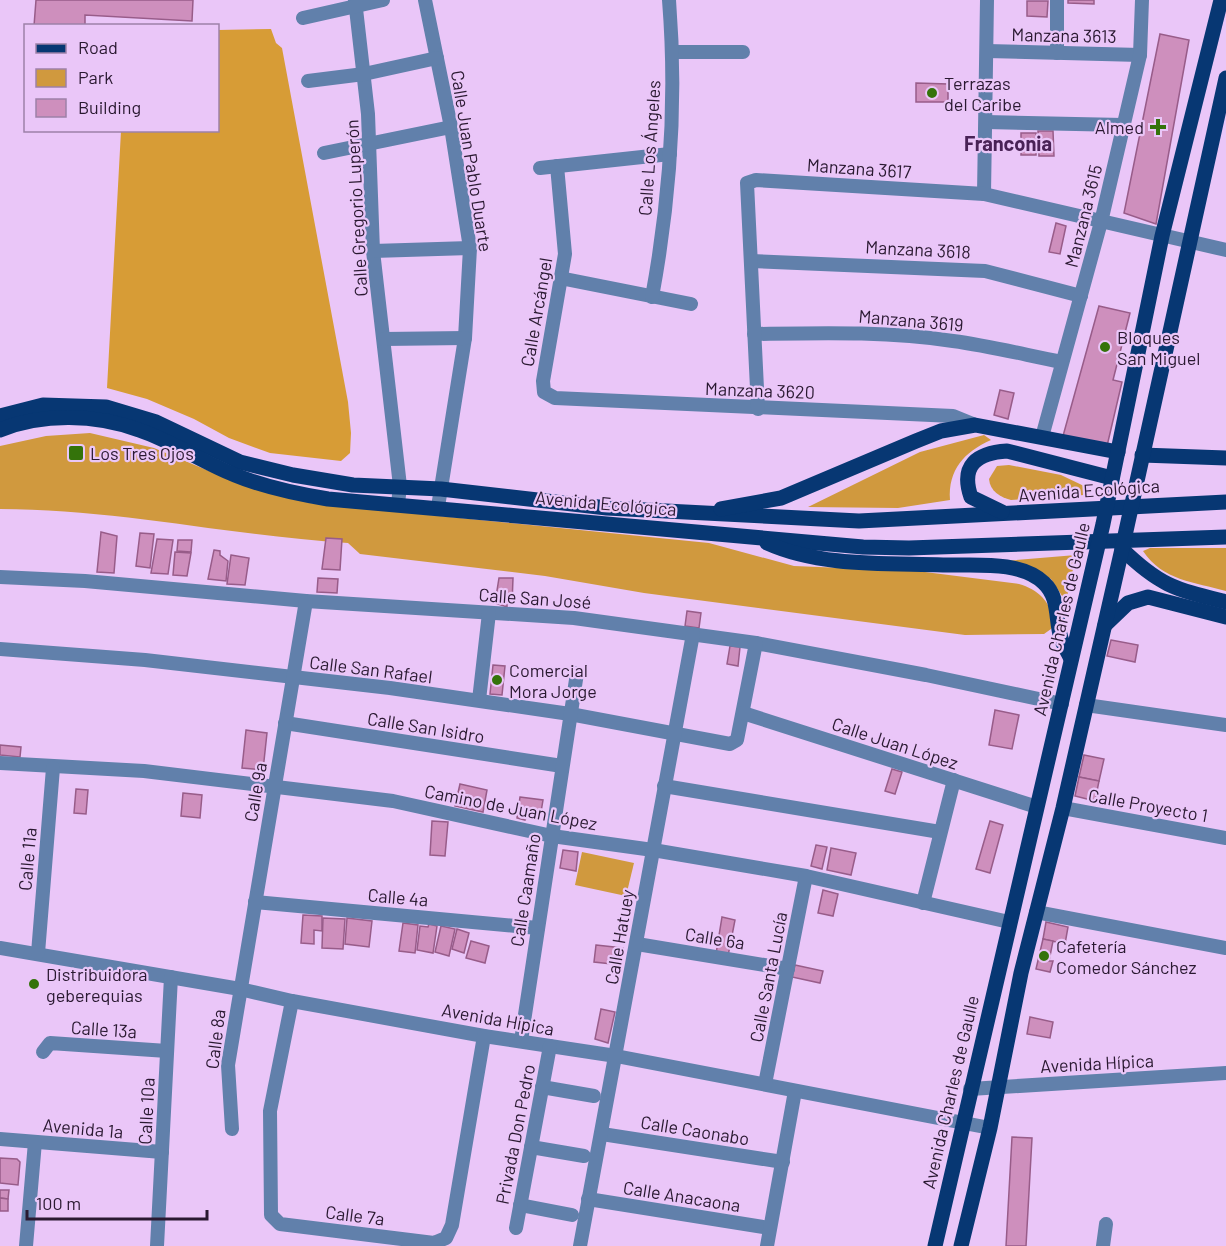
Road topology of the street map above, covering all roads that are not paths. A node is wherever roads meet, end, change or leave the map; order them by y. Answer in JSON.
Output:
{"nodes":[{"id":1,"x":384,"y":0,"type":"edge"},
{"id":2,"x":425,"y":0,"type":"edge"},
{"id":3,"x":669,"y":0,"type":"edge"},
{"id":4,"x":987,"y":0,"type":"edge"},
{"id":5,"x":1057,"y":0,"type":"edge"},
{"id":6,"x":1142,"y":0,"type":"edge"},
{"id":7,"x":1221,"y":0,"type":"edge"},
{"id":8,"x":356,"y":3,"type":"edge"},
{"id":9,"x":303,"y":18,"type":"dead end"},
{"id":10,"x":987,"y":51,"type":"junction"},
{"id":11,"x":673,"y":52,"type":"junction"},
{"id":12,"x":743,"y":52,"type":"dead end"},
{"id":13,"x":1057,"y":52,"type":"junction"},
{"id":14,"x":1140,"y":54,"type":"junction"},
{"id":15,"x":437,"y":58,"type":"junction"},
{"id":16,"x":364,"y":74,"type":"junction"},
{"id":17,"x":1226,"y":78,"type":"edge"},
{"id":18,"x":308,"y":81,"type":"dead end"},
{"id":19,"x":986,"y":122,"type":"junction"},
{"id":20,"x":1123,"y":125,"type":"junction"},
{"id":21,"x":451,"y":127,"type":"junction"},
{"id":22,"x":369,"y":146,"type":"junction"},
{"id":23,"x":324,"y":153,"type":"dead end"},
{"id":24,"x":670,"y":154,"type":"junction"},
{"id":25,"x":557,"y":166,"type":"junction"},
{"id":26,"x":540,"y":168,"type":"dead end"},
{"id":27,"x":984,"y":194,"type":"junction"},
{"id":28,"x":1101,"y":222,"type":"junction"},
{"id":29,"x":1162,"y":236,"type":"junction"},
{"id":30,"x":1189,"y":243,"type":"junction"},
{"id":31,"x":470,"y":248,"type":"junction"},
{"id":32,"x":1226,"y":250,"type":"edge"},
{"id":33,"x":373,"y":251,"type":"junction"},
{"id":34,"x":751,"y":261,"type":"junction"},
{"id":35,"x":560,"y":278,"type":"junction"},
{"id":36,"x":1081,"y":296,"type":"junction"},
{"id":37,"x":652,"y":297,"type":"junction"},
{"id":38,"x":692,"y":304,"type":"dead end"},
{"id":39,"x":754,"y":334,"type":"junction"},
{"id":40,"x":465,"y":338,"type":"junction"},
{"id":41,"x":384,"y":339,"type":"junction"},
{"id":42,"x":1062,"y":362,"type":"junction"},
{"id":43,"x":544,"y":392,"type":"joint"},
{"id":44,"x":758,"y":409,"type":"junction"},
{"id":45,"x":0,"y":416,"type":"edge"},
{"id":46,"x":975,"y":425,"type":"junction"},
{"id":47,"x":0,"y":430,"type":"edge"},
{"id":48,"x":1042,"y":437,"type":"junction"},
{"id":49,"x":1118,"y":452,"type":"junction"},
{"id":50,"x":1142,"y":455,"type":"junction"},
{"id":51,"x":1226,"y":458,"type":"edge"},
{"id":52,"x":1112,"y":478,"type":"junction"},
{"id":53,"x":400,"y":486,"type":"junction"},
{"id":54,"x":441,"y":489,"type":"junction"},
{"id":55,"x":1226,"y":502,"type":"edge"},
{"id":56,"x":398,"y":504,"type":"junction"},
{"id":57,"x":438,"y":507,"type":"junction"},
{"id":58,"x":707,"y":514,"type":"junction"},
{"id":59,"x":1008,"y":515,"type":"junction"},
{"id":60,"x":754,"y":537,"type":"junction"},
{"id":61,"x":1226,"y":537,"type":"edge"},
{"id":62,"x":1122,"y":549,"type":"junction"},
{"id":63,"x":0,"y":577,"type":"edge"},
{"id":64,"x":306,"y":601,"type":"junction"},
{"id":65,"x":1226,"y":602,"type":"edge"},
{"id":66,"x":489,"y":613,"type":"junction"},
{"id":67,"x":1226,"y":617,"type":"edge"},
{"id":68,"x":1105,"y":625,"type":"junction"},
{"id":69,"x":693,"y":633,"type":"junction"},
{"id":70,"x":756,"y":644,"type":"junction"},
{"id":71,"x":0,"y":649,"type":"edge"},
{"id":72,"x":1071,"y":659,"type":"junction"},
{"id":73,"x":577,"y":673,"type":"dead end"},
{"id":74,"x":293,"y":678,"type":"junction"},
{"id":75,"x":479,"y":700,"type":"junction"},
{"id":76,"x":1062,"y":704,"type":"junction"},
{"id":77,"x":1086,"y":705,"type":"junction"},
{"id":78,"x":743,"y":713,"type":"junction"},
{"id":79,"x":570,"y":714,"type":"junction"},
{"id":80,"x":285,"y":723,"type":"junction"},
{"id":81,"x":1226,"y":725,"type":"edge"},
{"id":82,"x":673,"y":735,"type":"junction"},
{"id":83,"x":0,"y":764,"type":"edge"},
{"id":84,"x":562,"y":766,"type":"junction"},
{"id":85,"x":52,"y":768,"type":"junction"},
{"id":86,"x":954,"y":780,"type":"junction"},
{"id":87,"x":275,"y":785,"type":"junction"},
{"id":88,"x":664,"y":786,"type":"junction"},
{"id":89,"x":1037,"y":807,"type":"junction"},
{"id":90,"x":1063,"y":808,"type":"junction"},
{"id":91,"x":940,"y":832,"type":"junction"},
{"id":92,"x":552,"y":836,"type":"junction"},
{"id":93,"x":1226,"y":838,"type":"edge"},
{"id":94,"x":653,"y":850,"type":"junction"},
{"id":95,"x":806,"y":876,"type":"junction"},
{"id":96,"x":255,"y":902,"type":"junction"},
{"id":97,"x":923,"y":903,"type":"junction"},
{"id":98,"x":1036,"y":912,"type":"junction"},
{"id":99,"x":1009,"y":922,"type":"junction"},
{"id":100,"x":538,"y":928,"type":"junction"},
{"id":101,"x":637,"y":944,"type":"junction"},
{"id":102,"x":0,"y":948,"type":"edge"},
{"id":103,"x":1226,"y":948,"type":"edge"},
{"id":104,"x":38,"y":953,"type":"junction"},
{"id":105,"x":788,"y":969,"type":"junction"},
{"id":106,"x":171,"y":977,"type":"junction"},
{"id":107,"x":240,"y":989,"type":"junction"},
{"id":108,"x":292,"y":1001,"type":"junction"},
{"id":109,"x":484,"y":1036,"type":"junction"},
{"id":110,"x":521,"y":1041,"type":"junction"},
{"id":111,"x":550,"y":1046,"type":"junction"},
{"id":112,"x":167,"y":1051,"type":"junction"},
{"id":113,"x":43,"y":1052,"type":"dead end"},
{"id":114,"x":616,"y":1056,"type":"junction"},
{"id":115,"x":1226,"y":1073,"type":"edge"},
{"id":116,"x":765,"y":1084,"type":"junction"},
{"id":117,"x":542,"y":1087,"type":"junction"},
{"id":118,"x":997,"y":1087,"type":"junction"},
{"id":119,"x":970,"y":1089,"type":"junction"},
{"id":120,"x":795,"y":1091,"type":"junction"},
{"id":121,"x":594,"y":1096,"type":"dead end"},
{"id":122,"x":963,"y":1123,"type":"junction"},
{"id":123,"x":990,"y":1128,"type":"junction"},
{"id":124,"x":232,"y":1129,"type":"dead end"},
{"id":125,"x":602,"y":1134,"type":"junction"},
{"id":126,"x":0,"y":1139,"type":"edge"},
{"id":127,"x":35,"y":1142,"type":"junction"},
{"id":128,"x":531,"y":1147,"type":"junction"},
{"id":129,"x":162,"y":1152,"type":"junction"},
{"id":130,"x":584,"y":1156,"type":"dead end"},
{"id":131,"x":783,"y":1162,"type":"junction"},
{"id":132,"x":588,"y":1199,"type":"junction"},
{"id":133,"x":520,"y":1205,"type":"junction"},
{"id":134,"x":572,"y":1215,"type":"dead end"},
{"id":135,"x":1106,"y":1224,"type":"dead end"},
{"id":136,"x":516,"y":1228,"type":"dead end"},
{"id":137,"x":770,"y":1228,"type":"junction"},
{"id":138,"x":26,"y":1246,"type":"edge"},
{"id":139,"x":158,"y":1246,"type":"edge"},
{"id":140,"x":580,"y":1246,"type":"edge"},
{"id":141,"x":767,"y":1246,"type":"edge"},
{"id":142,"x":935,"y":1246,"type":"edge"},
{"id":143,"x":961,"y":1246,"type":"edge"},
{"id":144,"x":1103,"y":1246,"type":"edge"}],
"edges":[{"from":1,"to":8,"type":"street"},
{"from":2,"to":15,"type":"street","name":"Calle Juan Pablo Duarte"},
{"from":3,"to":11,"type":"street","name":"Calle Los Ángeles"},
{"from":4,"to":10,"type":"street"},
{"from":5,"to":13,"type":"street"},
{"from":6,"to":14,"type":"street","name":"Manzana 3615"},
{"from":7,"to":29,"type":"main road","name":"Avenida Charles de Gaulle"},
{"from":8,"to":9,"type":"street"},
{"from":8,"to":16,"type":"street","name":"Calle Gregorio Luperón"},
{"from":10,"to":13,"type":"street","name":"Manzana 3613"},
{"from":10,"to":19,"type":"street"},
{"from":11,"to":12,"type":"street"},
{"from":11,"to":24,"type":"street","name":"Calle Los Ángeles"},
{"from":13,"to":14,"type":"street","name":"Manzana 3613"},
{"from":14,"to":20,"type":"street","name":"Manzana 3615"},
{"from":15,"to":16,"type":"street"},
{"from":15,"to":21,"type":"street","name":"Calle Juan Pablo Duarte"},
{"from":16,"to":18,"type":"street"},
{"from":16,"to":22,"type":"street","name":"Calle Gregorio Luperón"},
{"from":17,"to":30,"type":"main road"},
{"from":19,"to":20,"type":"street"},
{"from":19,"to":27,"type":"street"},
{"from":20,"to":28,"type":"street","name":"Manzana 3615"},
{"from":21,"to":22,"type":"street"},
{"from":21,"to":31,"type":"street","name":"Calle Juan Pablo Duarte"},
{"from":22,"to":23,"type":"street"},
{"from":22,"to":33,"type":"street","name":"Calle Gregorio Luperón"},
{"from":24,"to":25,"type":"street"},
{"from":24,"to":37,"type":"street","name":"Calle Los Ángeles"},
{"from":25,"to":26,"type":"street"},
{"from":25,"to":35,"type":"street","name":"Calle Arcángel"},
{"from":27,"to":28,"type":"street","name":"Manzana 3617"},
{"from":27,"to":34,"type":"street","name":"Manzana 3617"},
{"from":28,"to":29,"type":"street","name":"Manzana 3617"},
{"from":28,"to":36,"type":"street","name":"Manzana 3615"},
{"from":29,"to":30,"type":"street","name":"Manzana 3617"},
{"from":29,"to":49,"type":"main road","name":"Avenida Charles de Gaulle"},
{"from":30,"to":32,"type":"street","name":"Manzana 3617"},
{"from":30,"to":50,"type":"main road"},
{"from":31,"to":33,"type":"street"},
{"from":31,"to":40,"type":"street","name":"Calle Juan Pablo Duarte"},
{"from":33,"to":41,"type":"street","name":"Calle Gregorio Luperón"},
{"from":34,"to":36,"type":"street","name":"Manzana 3618"},
{"from":34,"to":39,"type":"street","name":"Manzana 3617"},
{"from":35,"to":37,"type":"street"},
{"from":35,"to":43,"type":"street","name":"Calle Arcángel"},
{"from":36,"to":42,"type":"street","name":"Manzana 3615"},
{"from":37,"to":38,"type":"street"},
{"from":39,"to":42,"type":"street","name":"Manzana 3619"},
{"from":39,"to":44,"type":"street","name":"Manzana 3617"},
{"from":40,"to":41,"type":"street"},
{"from":40,"to":54,"type":"street","name":"Calle Juan Pablo Duarte"},
{"from":41,"to":53,"type":"street","name":"Calle Gregorio Luperón"},
{"from":42,"to":48,"type":"street","name":"Manzana 3615"},
{"from":43,"to":44,"type":"street","name":"Manzana 3620"},
{"from":44,"to":46,"type":"street","name":"Manzana 3620"},
{"from":45,"to":53,"type":"main road","name":"Avenida Ecológica"},
{"from":46,"to":48,"type":"main road"},
{"from":46,"to":58,"type":"main road"},
{"from":47,"to":56,"type":"main road","name":"Avenida Ecológica"},
{"from":48,"to":49,"type":"main road"},
{"from":49,"to":52,"type":"main road","name":"Avenida Charles de Gaulle"},
{"from":50,"to":51,"type":"main road"},
{"from":50,"to":62,"type":"main road"},
{"from":52,"to":59,"type":"main road"},
{"from":52,"to":72,"type":"main road","name":"Avenida Charles de Gaulle"},
{"from":53,"to":54,"type":"main road","name":"Avenida Ecológica"},
{"from":53,"to":56,"type":"street","name":"Calle Gregorio Luperón"},
{"from":54,"to":57,"type":"street","name":"Calle Juan Pablo Duarte"},
{"from":54,"to":58,"type":"main road","name":"Avenida Ecológica"},
{"from":55,"to":59,"type":"main road","name":"Avenida Ecológica"},
{"from":56,"to":57,"type":"main road","name":"Avenida Ecológica"},
{"from":57,"to":60,"type":"main road","name":"Avenida Ecológica"},
{"from":58,"to":59,"type":"main road","name":"Avenida Ecológica"},
{"from":60,"to":61,"type":"main road","name":"Avenida Ecológica"},
{"from":60,"to":72,"type":"main road"},
{"from":62,"to":65,"type":"main road"},
{"from":62,"to":68,"type":"main road"},
{"from":63,"to":64,"type":"street","name":"Calle San José"},
{"from":64,"to":66,"type":"street","name":"Calle San José"},
{"from":64,"to":74,"type":"street","name":"Calle 9a"},
{"from":66,"to":69,"type":"street","name":"Calle San José"},
{"from":66,"to":75,"type":"street"},
{"from":67,"to":68,"type":"main road"},
{"from":68,"to":77,"type":"main road"},
{"from":69,"to":70,"type":"street","name":"Calle San José"},
{"from":69,"to":82,"type":"street","name":"Calle Hatuey"},
{"from":70,"to":76,"type":"street","name":"Calle San José"},
{"from":70,"to":78,"type":"street"},
{"from":71,"to":74,"type":"street","name":"Calle San Rafael"},
{"from":72,"to":76,"type":"main road","name":"Avenida Charles de Gaulle"},
{"from":73,"to":79,"type":"street","name":"Calle Caamaño"},
{"from":74,"to":75,"type":"street","name":"Calle San Rafael"},
{"from":74,"to":80,"type":"street","name":"Calle 9a"},
{"from":75,"to":79,"type":"street","name":"Calle San Rafael"},
{"from":76,"to":89,"type":"main road","name":"Avenida Charles de Gaulle"},
{"from":77,"to":81,"type":"street"},
{"from":77,"to":90,"type":"main road"},
{"from":78,"to":82,"type":"street","name":"Calle San Rafael"},
{"from":78,"to":86,"type":"street","name":"Calle Juan López"},
{"from":79,"to":82,"type":"street","name":"Calle San Rafael"},
{"from":79,"to":84,"type":"street","name":"Calle Caamaño"},
{"from":80,"to":84,"type":"street","name":"Calle San Isidro"},
{"from":80,"to":87,"type":"street","name":"Calle 9a"},
{"from":82,"to":88,"type":"street","name":"Calle Hatuey"},
{"from":83,"to":85,"type":"street","name":"Camino de Juan López"},
{"from":84,"to":92,"type":"street","name":"Calle Caamaño"},
{"from":85,"to":87,"type":"street","name":"Camino de Juan López"},
{"from":85,"to":104,"type":"street","name":"Calle 11a"},
{"from":86,"to":89,"type":"street","name":"Calle Juan López"},
{"from":86,"to":91,"type":"street"},
{"from":87,"to":92,"type":"street","name":"Camino de Juan López"},
{"from":87,"to":96,"type":"street","name":"Calle 9a"},
{"from":88,"to":91,"type":"street"},
{"from":88,"to":94,"type":"street","name":"Calle Hatuey"},
{"from":89,"to":99,"type":"main road","name":"Avenida Charles de Gaulle"},
{"from":90,"to":93,"type":"street","name":"Calle Proyecto 1"},
{"from":90,"to":98,"type":"main road"},
{"from":91,"to":97,"type":"street"},
{"from":92,"to":94,"type":"street","name":"Camino de Juan López"},
{"from":92,"to":100,"type":"street","name":"Calle Caamaño"},
{"from":94,"to":95,"type":"street","name":"Camino de Juan López"},
{"from":94,"to":101,"type":"street","name":"Calle Hatuey"},
{"from":95,"to":97,"type":"street","name":"Camino de Juan López"},
{"from":95,"to":105,"type":"street","name":"Calle Santa Lucía"},
{"from":96,"to":100,"type":"street","name":"Calle 4a"},
{"from":96,"to":107,"type":"street","name":"Calle 9a"},
{"from":97,"to":99,"type":"street","name":"Camino de Juan López"},
{"from":98,"to":103,"type":"street"},
{"from":98,"to":118,"type":"main road"},
{"from":99,"to":119,"type":"main road","name":"Avenida Charles de Gaulle"},
{"from":100,"to":110,"type":"street","name":"Calle Caamaño"},
{"from":101,"to":105,"type":"street","name":"Calle 6a"},
{"from":101,"to":114,"type":"street","name":"Calle Hatuey"},
{"from":102,"to":104,"type":"street","name":"Avenida Hípica"},
{"from":104,"to":106,"type":"street","name":"Avenida Hípica"},
{"from":105,"to":116,"type":"street","name":"Calle Santa Lucía"},
{"from":106,"to":107,"type":"street","name":"Avenida Hípica"},
{"from":106,"to":112,"type":"street","name":"Calle 10a"},
{"from":107,"to":108,"type":"street","name":"Avenida Hípica"},
{"from":107,"to":124,"type":"street","name":"Calle 8a"},
{"from":108,"to":109,"type":"street","name":"Avenida Hípica"},
{"from":108,"to":109,"type":"street","name":"Calle 7a"},
{"from":109,"to":110,"type":"street","name":"Avenida Hípica"},
{"from":110,"to":111,"type":"street","name":"Avenida Hípica"},
{"from":111,"to":114,"type":"street","name":"Avenida Hípica"},
{"from":111,"to":117,"type":"street","name":"Privada Don Pedro"},
{"from":112,"to":113,"type":"street","name":"Calle 13a"},
{"from":112,"to":129,"type":"street","name":"Calle 10a"},
{"from":114,"to":116,"type":"street","name":"Avenida Hípica"},
{"from":114,"to":125,"type":"street","name":"Calle Hatuey"},
{"from":115,"to":118,"type":"street","name":"Avenida Hípica"},
{"from":116,"to":120,"type":"street","name":"Avenida Hípica"},
{"from":117,"to":121,"type":"street"},
{"from":117,"to":128,"type":"street","name":"Privada Don Pedro"},
{"from":118,"to":119,"type":"street","name":"Avenida Hípica"},
{"from":118,"to":123,"type":"main road"},
{"from":119,"to":122,"type":"main road","name":"Avenida Charles de Gaulle"},
{"from":120,"to":122,"type":"street","name":"Avenida Hípica"},
{"from":120,"to":131,"type":"street"},
{"from":122,"to":123,"type":"street","name":"Avenida Hípica"},
{"from":122,"to":142,"type":"main road","name":"Avenida Charles de Gaulle"},
{"from":123,"to":143,"type":"main road"},
{"from":125,"to":131,"type":"street","name":"Calle Caonabo"},
{"from":125,"to":132,"type":"street","name":"Calle Hatuey"},
{"from":126,"to":127,"type":"street","name":"Avenida 1a"},
{"from":127,"to":129,"type":"street","name":"Avenida 1a"},
{"from":127,"to":138,"type":"street"},
{"from":128,"to":130,"type":"street"},
{"from":128,"to":133,"type":"street","name":"Privada Don Pedro"},
{"from":129,"to":139,"type":"street","name":"Calle 10a"},
{"from":131,"to":137,"type":"street"},
{"from":132,"to":137,"type":"street","name":"Calle Anacaona"},
{"from":132,"to":140,"type":"street","name":"Calle Hatuey"},
{"from":133,"to":134,"type":"street"},
{"from":133,"to":136,"type":"street","name":"Privada Don Pedro"},
{"from":135,"to":144,"type":"street"},
{"from":137,"to":141,"type":"street"}]}
